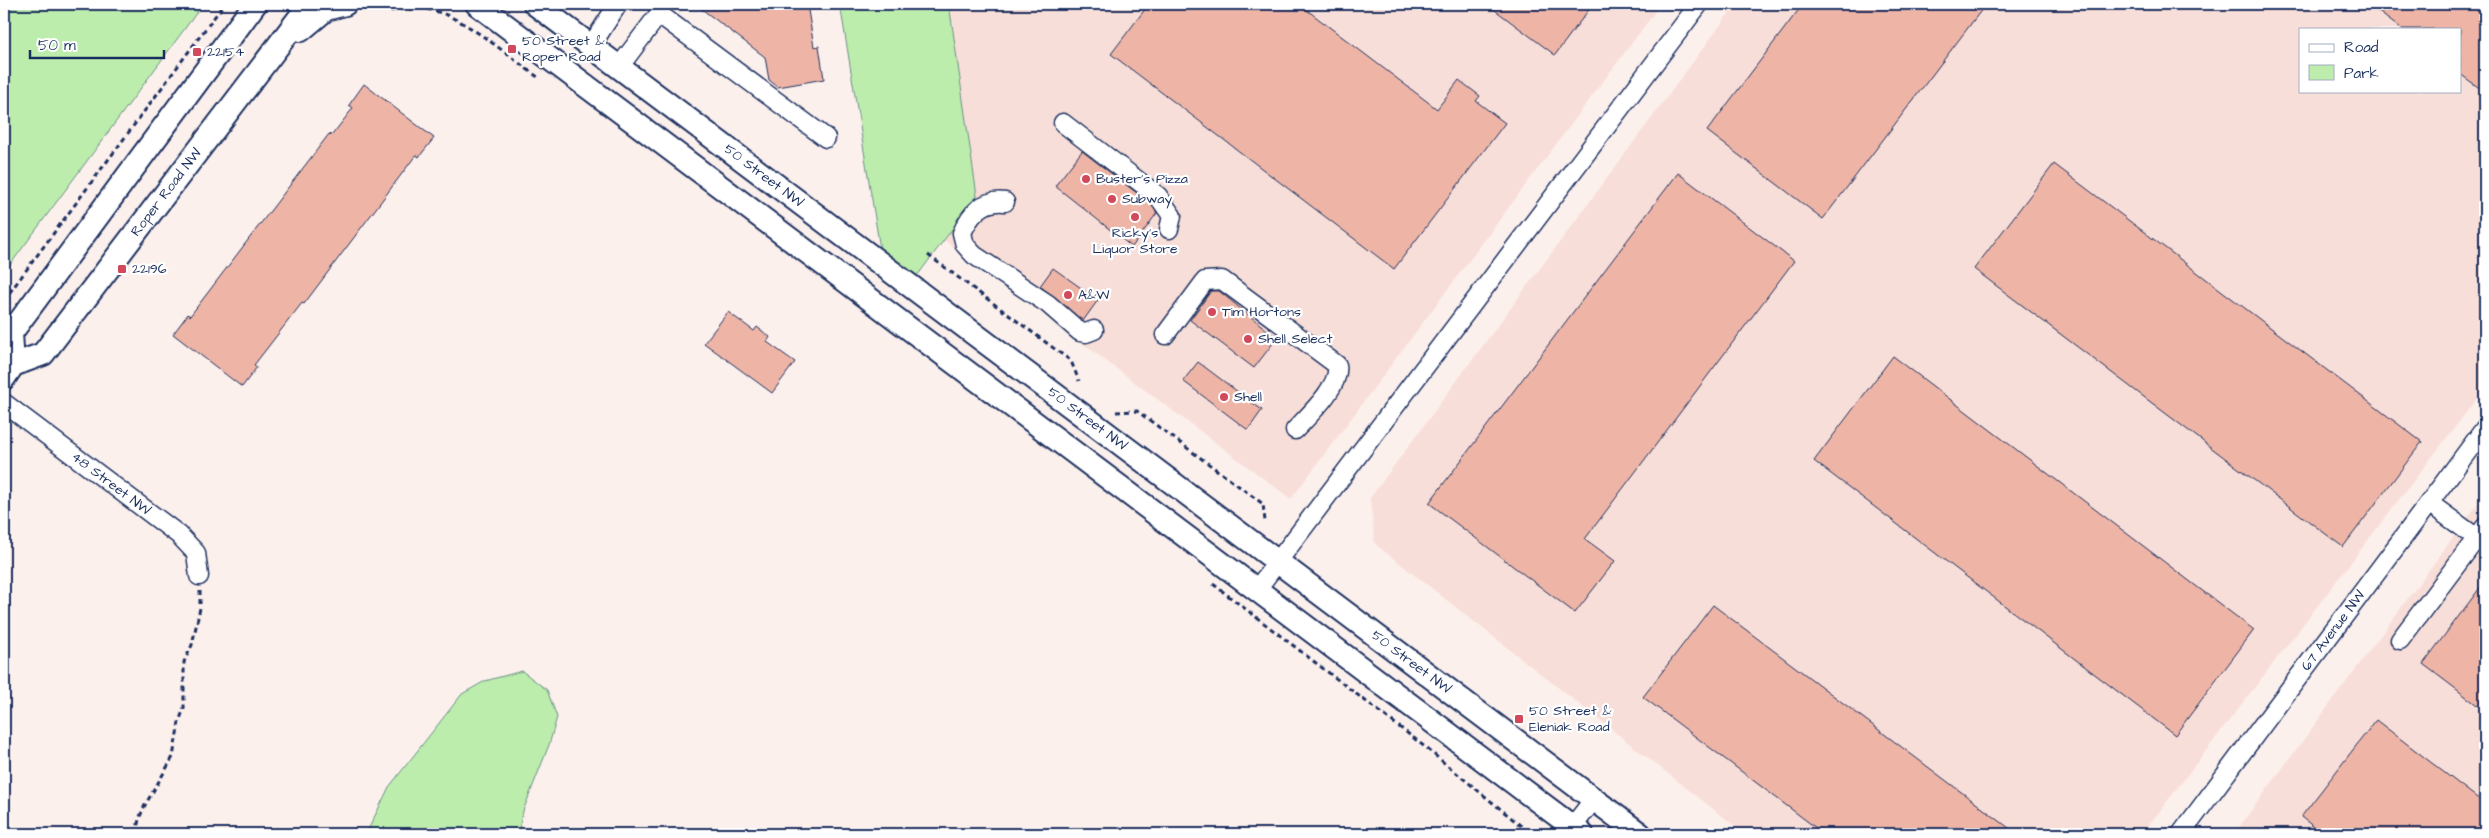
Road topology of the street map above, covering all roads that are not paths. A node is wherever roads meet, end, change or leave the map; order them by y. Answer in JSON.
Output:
{"nodes":[{"id":1,"x":245,"y":4,"type":"edge"},
{"id":2,"x":255,"y":4,"type":"edge"},
{"id":3,"x":310,"y":4,"type":"edge"},
{"id":4,"x":345,"y":4,"type":"edge"},
{"id":5,"x":465,"y":4,"type":"edge"},
{"id":6,"x":535,"y":4,"type":"edge"},
{"id":7,"x":618,"y":4,"type":"edge"},
{"id":8,"x":1699,"y":4,"type":"edge"},
{"id":9,"x":485,"y":10,"type":"edge"},
{"id":10,"x":234,"y":32,"type":"junction"},
{"id":11,"x":591,"y":46,"type":"junction"},
{"id":12,"x":273,"y":52,"type":"junction"},
{"id":13,"x":619,"y":67,"type":"junction"},
{"id":14,"x":1063,"y":123,"type":"dead end"},
{"id":15,"x":826,"y":138,"type":"dead end"},
{"id":16,"x":1005,"y":202,"type":"dead end"},
{"id":17,"x":1169,"y":229,"type":"dead end"},
{"id":18,"x":1094,"y":330,"type":"dead end"},
{"id":19,"x":1165,"y":335,"type":"dead end"},
{"id":20,"x":8,"y":372,"type":"edge"},
{"id":21,"x":4,"y":403,"type":"edge"},
{"id":22,"x":2485,"y":428,"type":"edge"},
{"id":23,"x":1295,"y":430,"type":"dead end"},
{"id":24,"x":2429,"y":503,"type":"junction"},
{"id":25,"x":2481,"y":532,"type":"edge"},
{"id":26,"x":1278,"y":560,"type":"junction"},
{"id":27,"x":199,"y":576,"type":"road end"},
{"id":28,"x":1257,"y":589,"type":"junction"},
{"id":29,"x":2400,"y":640,"type":"dead end"},
{"id":30,"x":1594,"y":799,"type":"junction"},
{"id":31,"x":1574,"y":832,"type":"edge"},
{"id":32,"x":1640,"y":834,"type":"edge"},
{"id":33,"x":2182,"y":834,"type":"edge"}],
"edges":[{"from":1,"to":10,"type":"main road"},
{"from":2,"to":10,"type":"main road","name":"Roper Road NW"},
{"from":3,"to":12,"type":"main road","name":"Roper Road NW"},
{"from":4,"to":12,"type":"main road"},
{"from":5,"to":9,"type":"main road"},
{"from":6,"to":11,"type":"main road","name":"50 Street NW"},
{"from":7,"to":11,"type":"street"},
{"from":8,"to":26,"type":"street"},
{"from":9,"to":28,"type":"main road"},
{"from":10,"to":20,"type":"main road","name":"Roper Road NW"},
{"from":11,"to":13,"type":"main road","name":"50 Street NW"},
{"from":12,"to":20,"type":"main road","name":"Roper Road NW"},
{"from":13,"to":15,"type":"street"},
{"from":13,"to":26,"type":"main road","name":"50 Street NW"},
{"from":14,"to":17,"type":"street"},
{"from":16,"to":18,"type":"street"},
{"from":19,"to":23,"type":"street"},
{"from":21,"to":27,"type":"street","name":"48 Street NW"},
{"from":22,"to":24,"type":"street","name":"67 Avenue NW"},
{"from":24,"to":25,"type":"street"},
{"from":24,"to":33,"type":"street","name":"67 Avenue NW"},
{"from":25,"to":29,"type":"street"},
{"from":26,"to":28,"type":"street"},
{"from":26,"to":30,"type":"main road","name":"50 Street NW"},
{"from":28,"to":31,"type":"main road"},
{"from":30,"to":31,"type":"street"},
{"from":30,"to":32,"type":"main road","name":"50 Street NW"}]}
